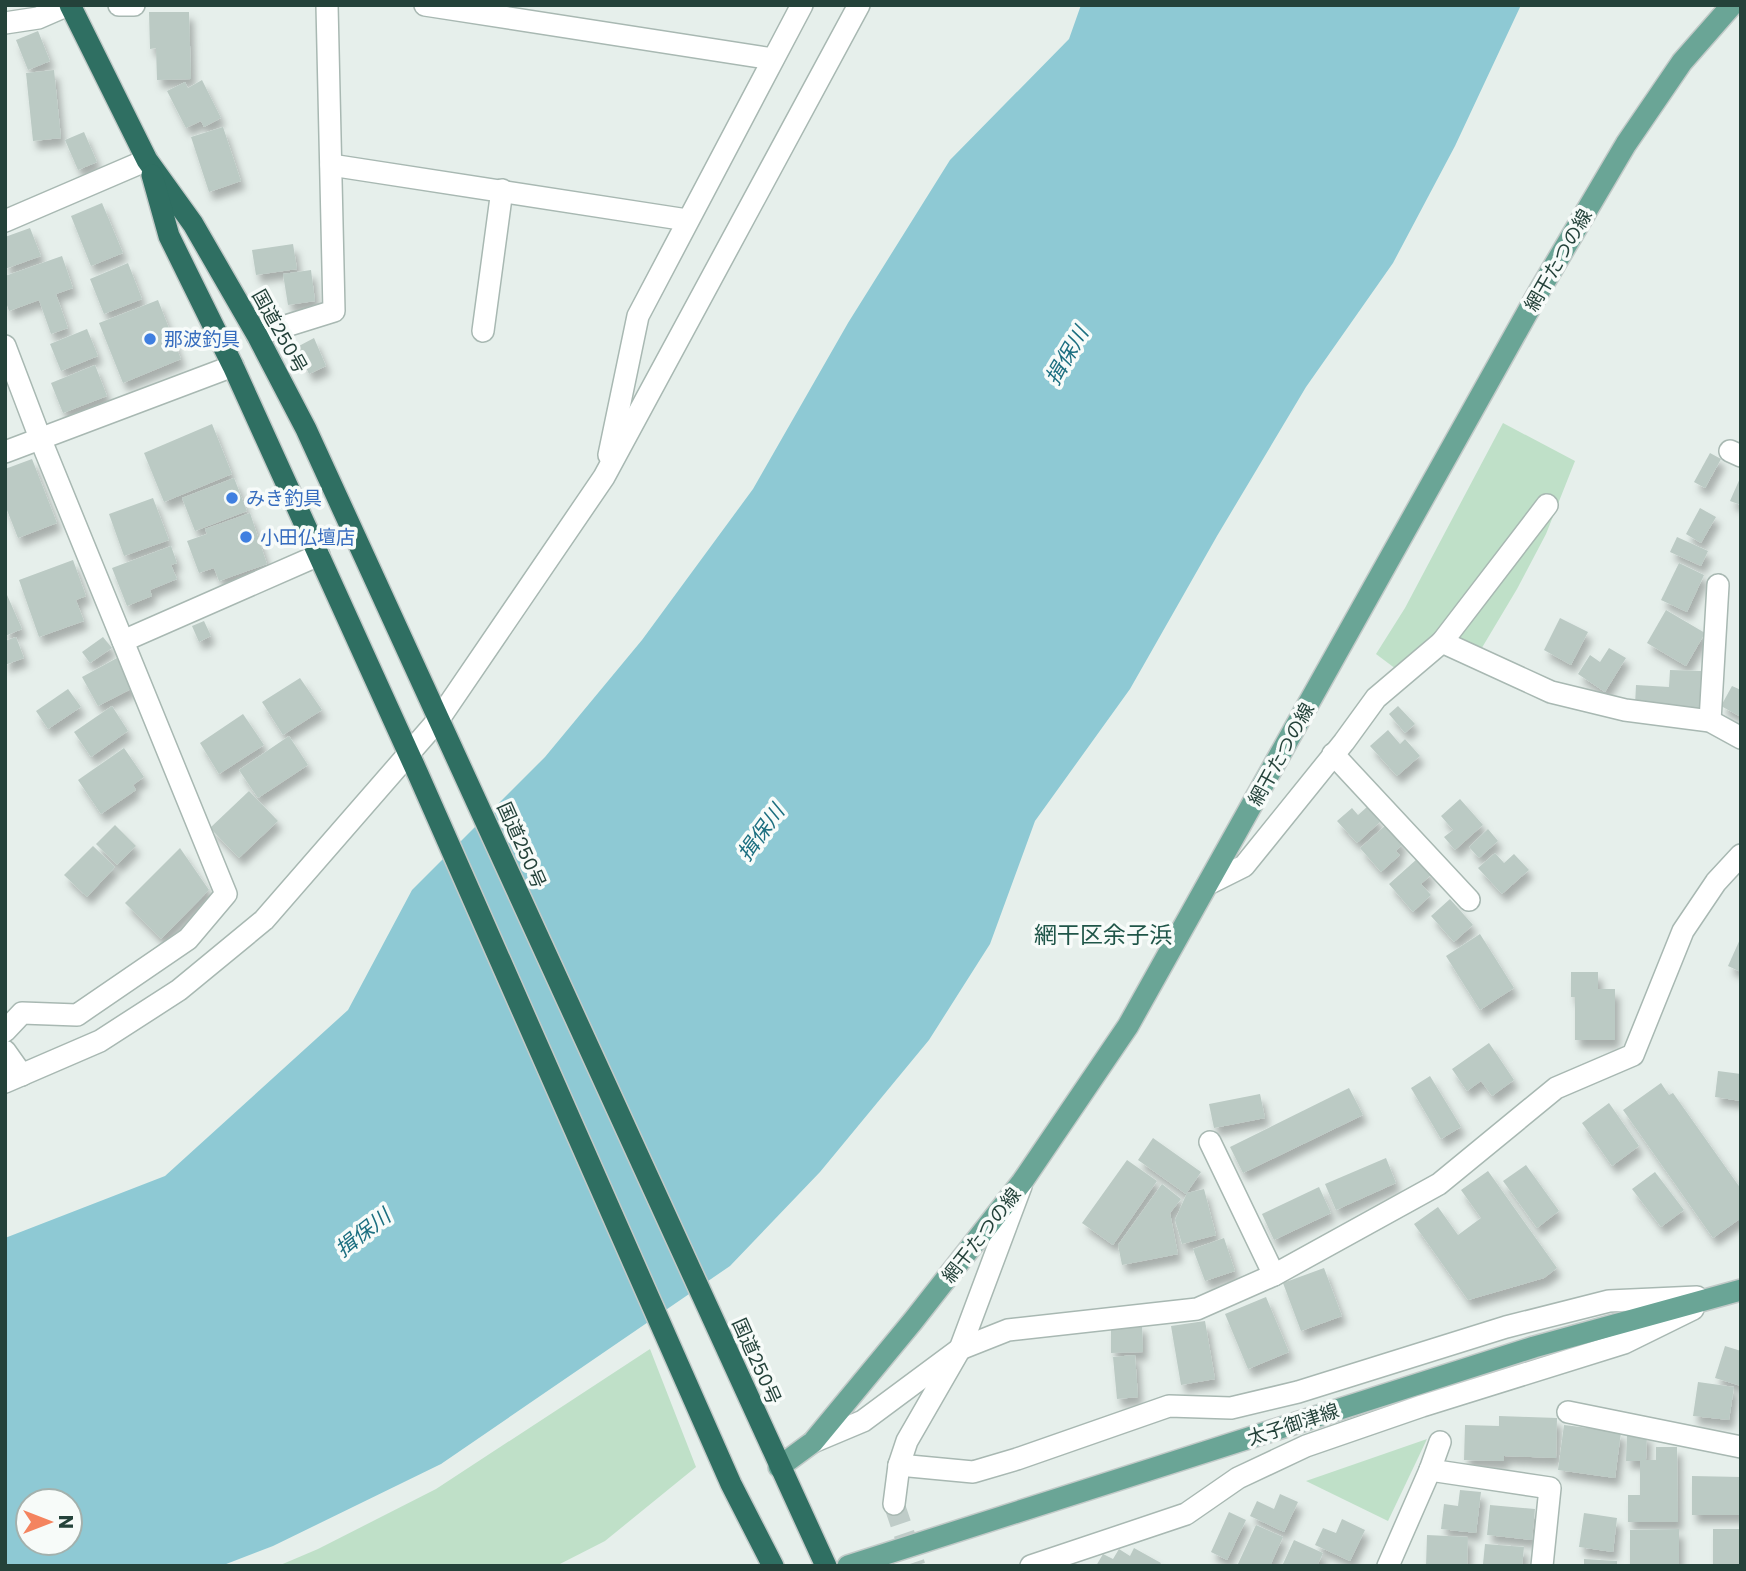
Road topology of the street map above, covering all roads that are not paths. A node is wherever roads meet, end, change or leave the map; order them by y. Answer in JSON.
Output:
{"nodes":[{"id":1,"x":69,"y":5,"type":"edge"},
{"id":2,"x":119,"y":5,"type":"edge"},
{"id":3,"x":134,"y":5,"type":"edge"},
{"id":4,"x":327,"y":5,"type":"edge"},
{"id":5,"x":425,"y":5,"type":"edge"},
{"id":6,"x":802,"y":5,"type":"edge"},
{"id":7,"x":859,"y":5,"type":"edge"},
{"id":8,"x":1732,"y":5,"type":"edge"},
{"id":9,"x":529,"y":13,"type":"edge"},
{"id":10,"x":5,"y":23,"type":"edge"},
{"id":11,"x":773,"y":59,"type":"junction"},
{"id":12,"x":147,"y":160,"type":"junction"},
{"id":13,"x":331,"y":165,"type":"junction"},
{"id":14,"x":502,"y":190,"type":"junction"},
{"id":15,"x":687,"y":220,"type":"junction"},
{"id":16,"x":5,"y":221,"type":"edge"},
{"id":17,"x":483,"y":331,"type":"dead end"},
{"id":18,"x":257,"y":335,"type":"junction"},
{"id":19,"x":5,"y":346,"type":"edge"},
{"id":20,"x":233,"y":366,"type":"junction"},
{"id":21,"x":40,"y":438,"type":"junction"},
{"id":22,"x":5,"y":452,"type":"edge"},
{"id":23,"x":604,"y":477,"type":"junction"},
{"id":24,"x":1547,"y":505,"type":"dead end"},
{"id":25,"x":319,"y":555,"type":"junction"},
{"id":26,"x":1718,"y":585,"type":"dead end"},
{"id":27,"x":123,"y":641,"type":"junction"},
{"id":28,"x":1442,"y":642,"type":"junction"},
{"id":29,"x":439,"y":719,"type":"junction"},
{"id":30,"x":1710,"y":721,"type":"junction"},
{"id":31,"x":1741,"y":738,"type":"edge"},
{"id":32,"x":408,"y":753,"type":"junction"},
{"id":33,"x":1333,"y":754,"type":"junction"},
{"id":34,"x":1741,"y":855,"type":"edge"},
{"id":35,"x":1208,"y":884,"type":"junction"},
{"id":36,"x":1469,"y":900,"type":"dead end"},
{"id":37,"x":5,"y":1031,"type":"edge"},
{"id":38,"x":5,"y":1051,"type":"edge"},
{"id":39,"x":14,"y":1079,"type":"edge"},
{"id":40,"x":1210,"y":1142,"type":"dead end"},
{"id":41,"x":1023,"y":1182,"type":"junction"},
{"id":42,"x":1274,"y":1275,"type":"junction"},
{"id":43,"x":1741,"y":1290,"type":"edge"},
{"id":44,"x":1717,"y":1297,"type":"junction"},
{"id":45,"x":960,"y":1349,"type":"junction"},
{"id":46,"x":1568,"y":1412,"type":"dead end"},
{"id":47,"x":813,"y":1442,"type":"junction"},
{"id":48,"x":1440,"y":1442,"type":"dead end"},
{"id":49,"x":1741,"y":1447,"type":"edge"},
{"id":50,"x":899,"y":1465,"type":"junction"},
{"id":51,"x":779,"y":1467,"type":"junction"},
{"id":52,"x":1430,"y":1471,"type":"junction"},
{"id":53,"x":894,"y":1504,"type":"tunnel mouth"},
{"id":54,"x":773,"y":1566,"type":"edge"},
{"id":55,"x":826,"y":1566,"type":"edge"},
{"id":56,"x":848,"y":1566,"type":"edge"},
{"id":57,"x":1031,"y":1566,"type":"edge"},
{"id":58,"x":1388,"y":1566,"type":"edge"},
{"id":59,"x":1542,"y":1566,"type":"edge"}],
"edges":[{"from":1,"to":10,"type":"street"},
{"from":1,"to":12,"type":"highway","name":"国道250号"},
{"from":2,"to":3,"type":"street"},
{"from":4,"to":13,"type":"street"},
{"from":5,"to":9,"type":"street"},
{"from":6,"to":11,"type":"street"},
{"from":7,"to":23,"type":"street"},
{"from":8,"to":35,"type":"main road","name":"網干たつの線"},
{"from":9,"to":11,"type":"street"},
{"from":11,"to":15,"type":"street"},
{"from":12,"to":16,"type":"street"},
{"from":12,"to":18,"type":"highway","name":"国道250号"},
{"from":12,"to":20,"type":"highway","name":"国道250号"},
{"from":13,"to":14,"type":"street"},
{"from":13,"to":18,"type":"street"},
{"from":14,"to":15,"type":"street"},
{"from":14,"to":17,"type":"street"},
{"from":15,"to":23,"type":"street"},
{"from":18,"to":29,"type":"highway","name":"国道250号"},
{"from":19,"to":21,"type":"street"},
{"from":20,"to":21,"type":"street"},
{"from":20,"to":25,"type":"highway","name":"国道250号"},
{"from":21,"to":22,"type":"street"},
{"from":21,"to":27,"type":"street"},
{"from":23,"to":29,"type":"street"},
{"from":24,"to":28,"type":"street"},
{"from":25,"to":27,"type":"street"},
{"from":25,"to":32,"type":"highway","name":"国道250号"},
{"from":26,"to":30,"type":"street"},
{"from":27,"to":37,"type":"street"},
{"from":28,"to":30,"type":"street"},
{"from":28,"to":33,"type":"street"},
{"from":29,"to":32,"type":"street"},
{"from":29,"to":51,"type":"highway","name":"国道250号"},
{"from":30,"to":31,"type":"street"},
{"from":32,"to":39,"type":"street"},
{"from":32,"to":54,"type":"highway","name":"国道250号"},
{"from":33,"to":35,"type":"street"},
{"from":33,"to":36,"type":"street"},
{"from":34,"to":42,"type":"street"},
{"from":35,"to":41,"type":"main road","name":"網干たつの線"},
{"from":38,"to":39,"type":"street"},
{"from":40,"to":42,"type":"street"},
{"from":41,"to":45,"type":"street"},
{"from":41,"to":47,"type":"main road","name":"網干たつの線"},
{"from":42,"to":45,"type":"street"},
{"from":43,"to":44,"type":"main road","name":"太子御津線"},
{"from":44,"to":50,"type":"street"},
{"from":44,"to":56,"type":"main road","name":"太子御津線"},
{"from":44,"to":57,"type":"street"},
{"from":45,"to":47,"type":"street"},
{"from":45,"to":50,"type":"street"},
{"from":46,"to":49,"type":"street"},
{"from":47,"to":51,"type":"main road","name":"網干たつの線"},
{"from":48,"to":52,"type":"street"},
{"from":50,"to":53,"type":"street"},
{"from":51,"to":55,"type":"highway","name":"国道250号"},
{"from":52,"to":58,"type":"street"},
{"from":52,"to":59,"type":"street"}]}
